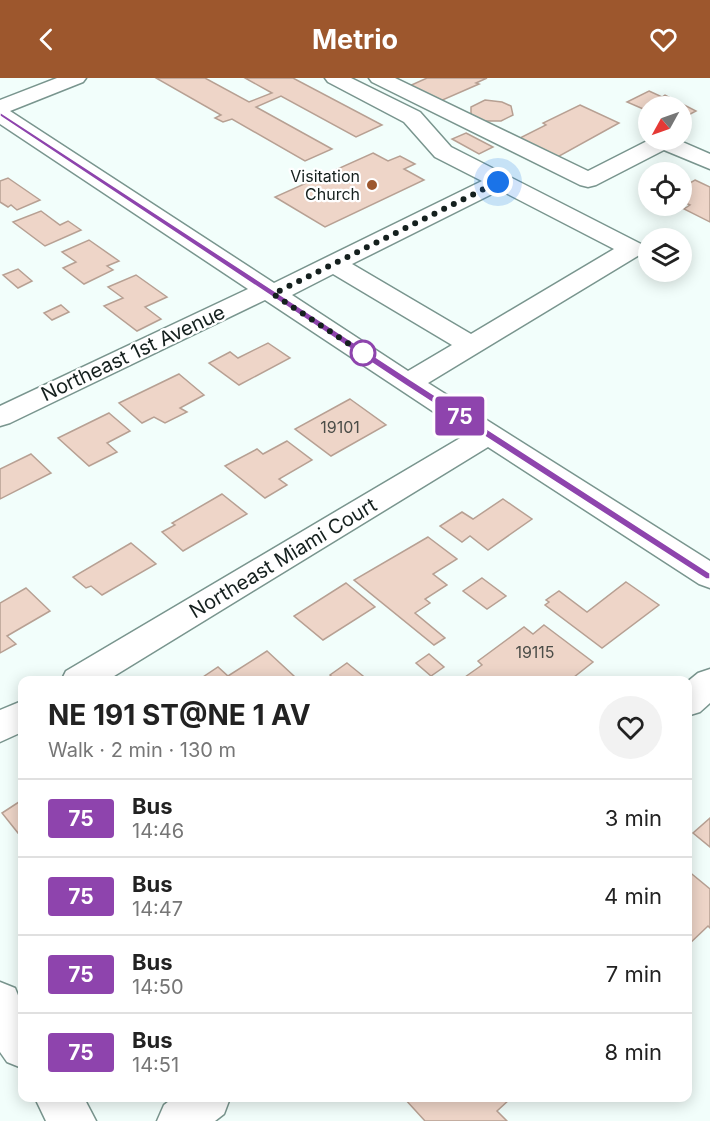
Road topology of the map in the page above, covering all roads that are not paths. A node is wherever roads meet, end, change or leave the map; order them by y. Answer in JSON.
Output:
{"nodes":[{"id":1,"x":76,"y":78,"type":"edge"},
{"id":2,"x":335,"y":78,"type":"edge"},
{"id":3,"x":379,"y":78,"type":"edge"},
{"id":4,"x":0,"y":107,"type":"edge"},
{"id":5,"x":0,"y":114,"type":"edge"},
{"id":6,"x":710,"y":162,"type":"edge"},
{"id":7,"x":498,"y":182,"type":"junction"},
{"id":8,"x":334,"y":264,"type":"junction"},
{"id":9,"x":269,"y":292,"type":"junction"},
{"id":10,"x":471,"y":345,"type":"junction"},
{"id":11,"x":408,"y":383,"type":"junction"},
{"id":12,"x":0,"y":417,"type":"edge"},
{"id":13,"x":488,"y":434,"type":"junction"},
{"id":14,"x":710,"y":576,"type":"edge"},
{"id":15,"x":86,"y":676,"type":"edge"},
{"id":16,"x":710,"y":683,"type":"edge"},
{"id":17,"x":692,"y":698,"type":"edge"},
{"id":18,"x":18,"y":717,"type":"edge"},
{"id":19,"x":0,"y":728,"type":"edge"},
{"id":20,"x":0,"y":1002,"type":"edge"},
{"id":21,"x":18,"y":1041,"type":"edge"},
{"id":22,"x":60,"y":1102,"type":"edge"},
{"id":23,"x":203,"y":1102,"type":"edge"},
{"id":24,"x":73,"y":1121,"type":"edge"},
{"id":25,"x":180,"y":1121,"type":"edge"}],
"edges":[{"from":1,"to":4,"type":"street"},
{"from":2,"to":7,"type":"street"},
{"from":3,"to":6,"type":"street"},
{"from":5,"to":9,"type":"street"},
{"from":7,"to":8,"type":"street","name":"Northeast 1st Avenue"},
{"from":7,"to":10,"type":"street"},
{"from":8,"to":9,"type":"street","name":"Northeast 1st Avenue"},
{"from":8,"to":10,"type":"street"},
{"from":9,"to":11,"type":"street"},
{"from":9,"to":12,"type":"street","name":"Northeast 1st Avenue"},
{"from":10,"to":11,"type":"street"},
{"from":11,"to":13,"type":"street"},
{"from":13,"to":14,"type":"street"},
{"from":13,"to":15,"type":"street","name":"Northeast Miami Court"},
{"from":16,"to":17,"type":"street"},
{"from":18,"to":19,"type":"street"},
{"from":20,"to":21,"type":"street"},
{"from":22,"to":24,"type":"street"},
{"from":23,"to":25,"type":"street"}]}
